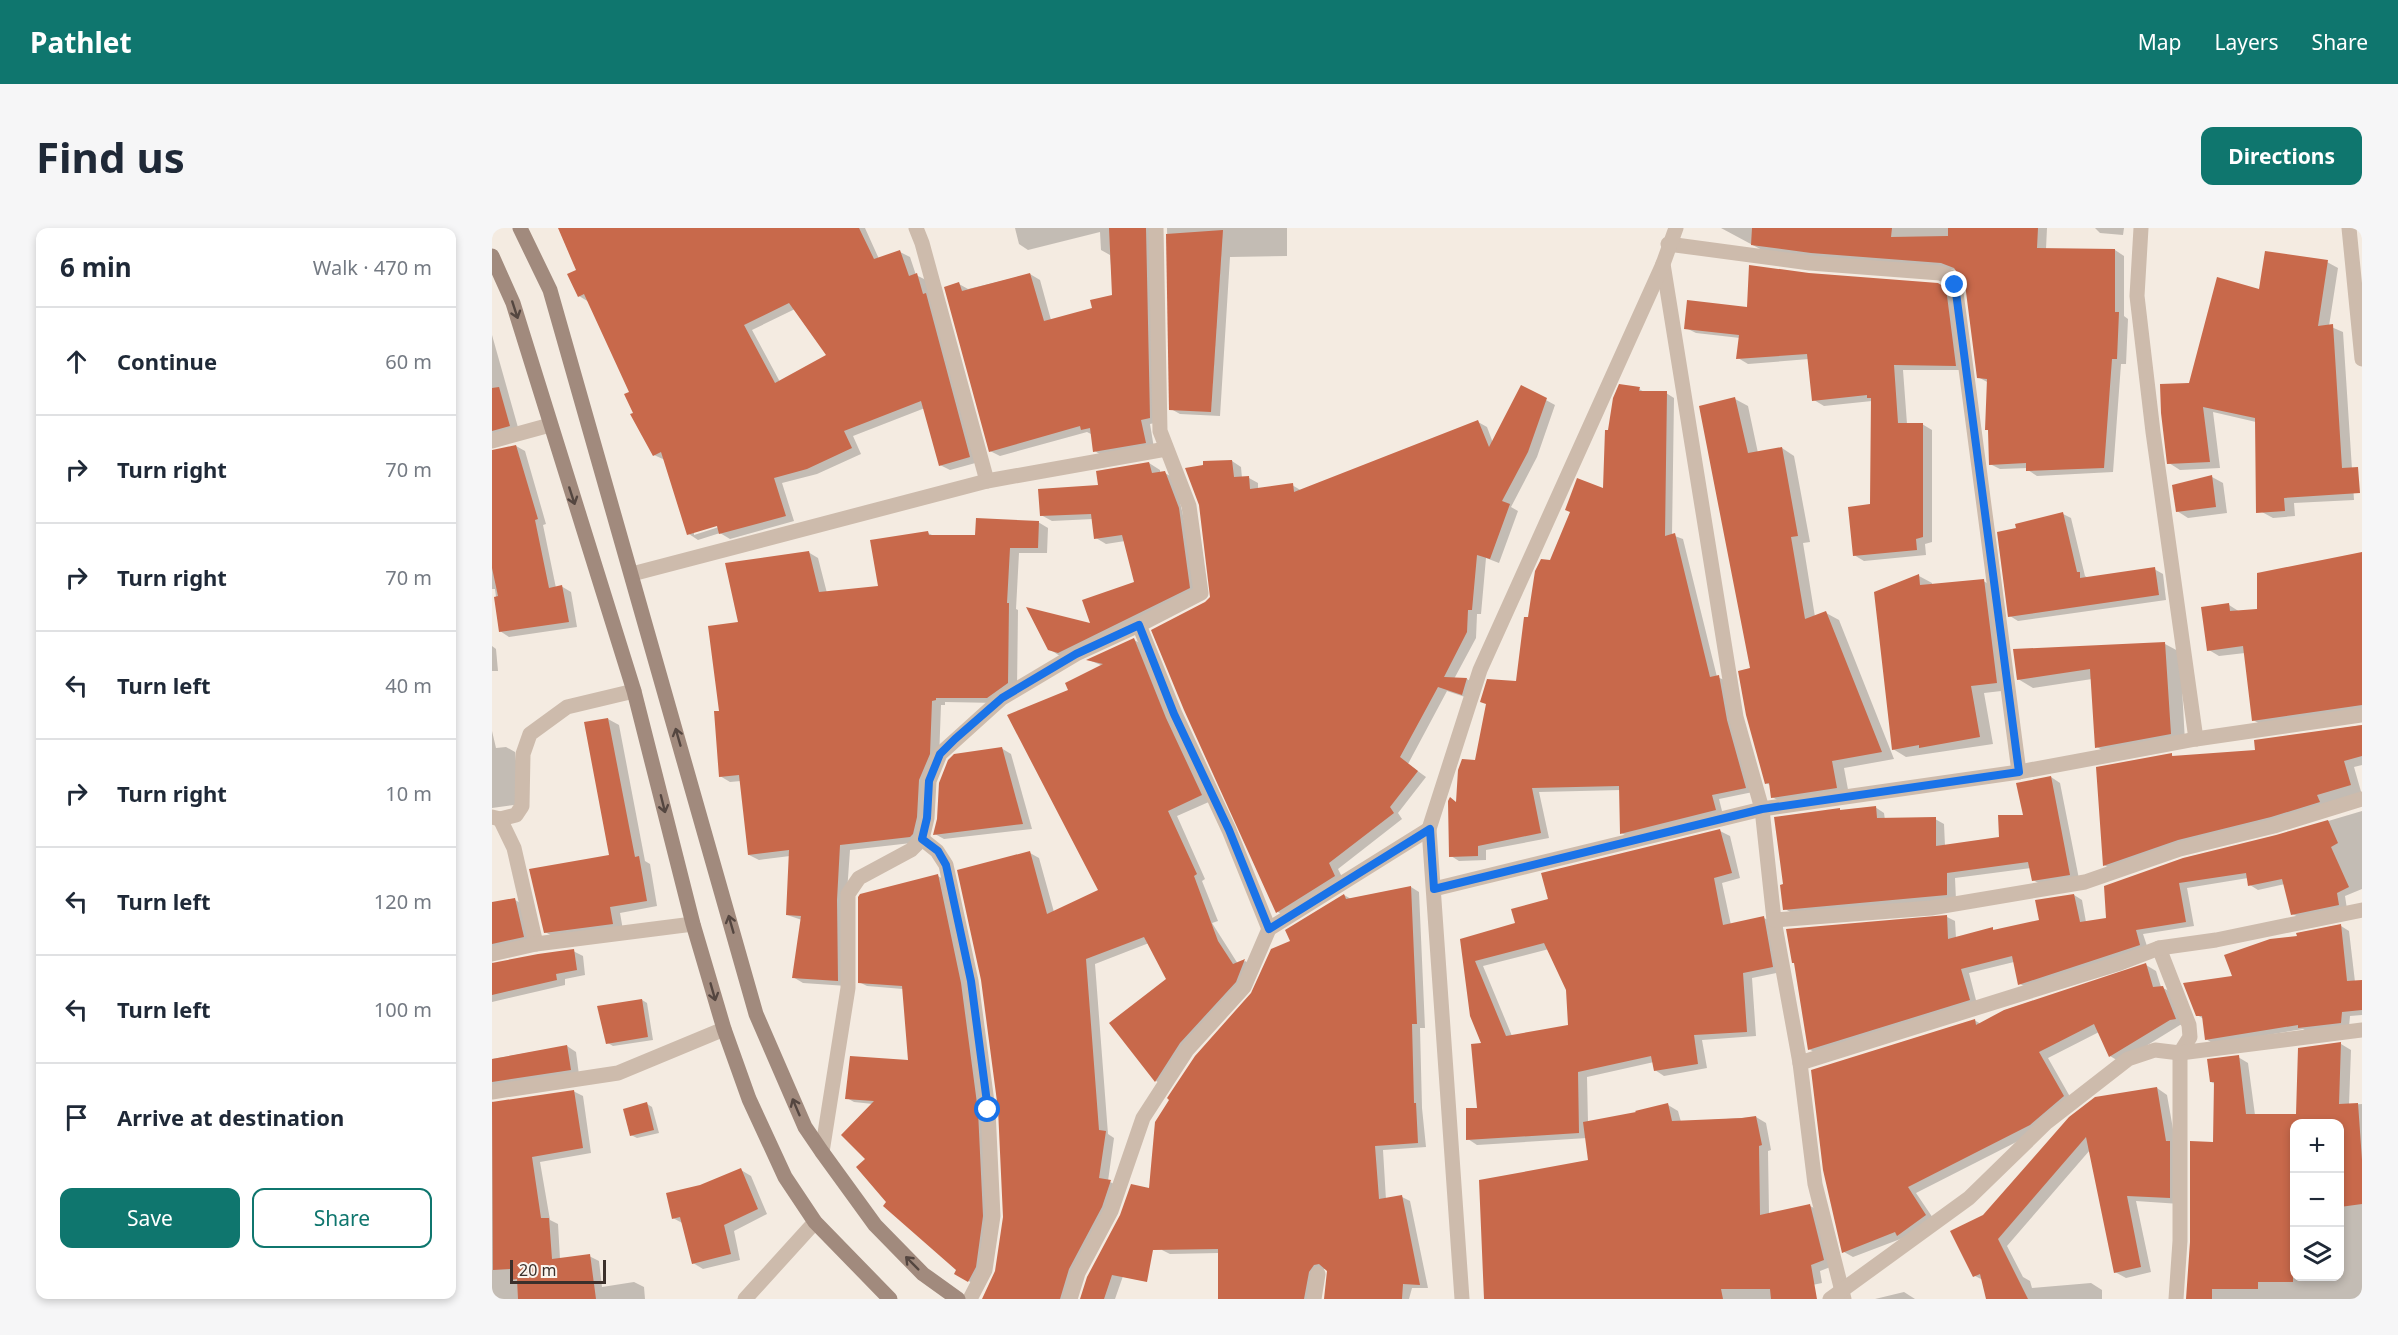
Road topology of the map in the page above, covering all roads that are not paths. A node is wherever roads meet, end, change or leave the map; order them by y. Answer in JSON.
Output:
{"nodes":[{"id":1,"x":520,"y":228,"type":"edge"},
{"id":2,"x":916,"y":228,"type":"edge"},
{"id":3,"x":1156,"y":228,"type":"edge"},
{"id":4,"x":1676,"y":228,"type":"edge"},
{"id":5,"x":2141,"y":228,"type":"edge"},
{"id":6,"x":2349,"y":228,"type":"edge"},
{"id":7,"x":1668,"y":244,"type":"junction"},
{"id":8,"x":492,"y":256,"type":"edge"},
{"id":9,"x":1663,"y":264,"type":"junction"},
{"id":10,"x":2362,"y":359,"type":"edge"},
{"id":11,"x":550,"y":425,"type":"junction"},
{"id":12,"x":492,"y":441,"type":"edge"},
{"id":13,"x":1166,"y":449,"type":"junction"},
{"id":14,"x":987,"y":481,"type":"junction"},
{"id":15,"x":632,"y":574,"type":"junction"},
{"id":16,"x":1139,"y":625,"type":"junction"},
{"id":17,"x":634,"y":691,"type":"junction"},
{"id":18,"x":2362,"y":715,"type":"edge"},
{"id":19,"x":2196,"y":739,"type":"junction"},
{"id":20,"x":2019,"y":772,"type":"junction"},
{"id":21,"x":2362,"y":799,"type":"edge"},
{"id":22,"x":1762,"y":809,"type":"junction"},
{"id":23,"x":496,"y":818,"type":"edge"},
{"id":24,"x":1430,"y":829,"type":"junction"},
{"id":25,"x":922,"y":839,"type":"junction"},
{"id":26,"x":1434,"y":889,"type":"junction"},
{"id":27,"x":2362,"y":910,"type":"edge"},
{"id":28,"x":1774,"y":920,"type":"junction"},
{"id":29,"x":693,"y":924,"type":"junction"},
{"id":30,"x":1269,"y":929,"type":"junction"},
{"id":31,"x":536,"y":944,"type":"junction"},
{"id":32,"x":2159,"y":948,"type":"junction"},
{"id":33,"x":492,"y":954,"type":"edge"},
{"id":34,"x":723,"y":1029,"type":"junction"},
{"id":35,"x":2362,"y":1030,"type":"edge"},
{"id":36,"x":2180,"y":1053,"type":"junction"},
{"id":37,"x":1800,"y":1063,"type":"junction"},
{"id":38,"x":492,"y":1092,"type":"edge"},
{"id":39,"x":822,"y":1152,"type":"junction"},
{"id":40,"x":815,"y":1222,"type":"junction"},
{"id":41,"x":1318,"y":1274,"type":"dead end"},
{"id":42,"x":1839,"y":1296,"type":"edge"},
{"id":43,"x":745,"y":1299,"type":"edge"},
{"id":44,"x":890,"y":1299,"type":"edge"},
{"id":45,"x":958,"y":1299,"type":"edge"},
{"id":46,"x":970,"y":1299,"type":"edge"},
{"id":47,"x":1071,"y":1299,"type":"edge"},
{"id":48,"x":1314,"y":1299,"type":"edge"},
{"id":49,"x":1462,"y":1299,"type":"edge"},
{"id":50,"x":2176,"y":1299,"type":"edge"}],
"edges":[{"from":1,"to":15,"type":"main road"},
{"from":2,"to":14,"type":"street"},
{"from":3,"to":13,"type":"street"},
{"from":4,"to":7,"type":"street"},
{"from":5,"to":19,"type":"street"},
{"from":6,"to":10,"type":"street"},
{"from":7,"to":9,"type":"street"},
{"from":7,"to":20,"type":"street"},
{"from":8,"to":11,"type":"main road","one_way":true},
{"from":9,"to":22,"type":"street"},
{"from":9,"to":24,"type":"street"},
{"from":11,"to":12,"type":"street"},
{"from":11,"to":17,"type":"main road","one_way":true},
{"from":13,"to":14,"type":"street"},
{"from":13,"to":16,"type":"street"},
{"from":14,"to":15,"type":"street"},
{"from":39,"to":15,"type":"main road","one_way":true},
{"from":16,"to":25,"type":"street"},
{"from":16,"to":30,"type":"street"},
{"from":17,"to":23,"type":"street"},
{"from":17,"to":29,"type":"main road","one_way":true},
{"from":18,"to":19,"type":"street"},
{"from":19,"to":20,"type":"street"},
{"from":20,"to":22,"type":"street"},
{"from":21,"to":28,"type":"street"},
{"from":22,"to":26,"type":"street"},
{"from":22,"to":28,"type":"street"},
{"from":23,"to":31,"type":"street"},
{"from":24,"to":26,"type":"street"},
{"from":24,"to":30,"type":"street"},
{"from":25,"to":39,"type":"street"},
{"from":25,"to":46,"type":"street"},
{"from":26,"to":49,"type":"street"},
{"from":27,"to":32,"type":"street"},
{"from":28,"to":37,"type":"street"},
{"from":29,"to":31,"type":"street"},
{"from":29,"to":34,"type":"main road","one_way":true},
{"from":30,"to":47,"type":"street"},
{"from":31,"to":33,"type":"street"},
{"from":32,"to":36,"type":"street"},
{"from":32,"to":37,"type":"street"},
{"from":34,"to":38,"type":"street"},
{"from":34,"to":40,"type":"main road"},
{"from":35,"to":36,"type":"street"},
{"from":36,"to":42,"type":"street"},
{"from":36,"to":50,"type":"street"},
{"from":37,"to":42,"type":"street"},
{"from":45,"to":39,"type":"main road","one_way":true},
{"from":40,"to":43,"type":"street"},
{"from":40,"to":44,"type":"main road"},
{"from":41,"to":48,"type":"street"}]}
